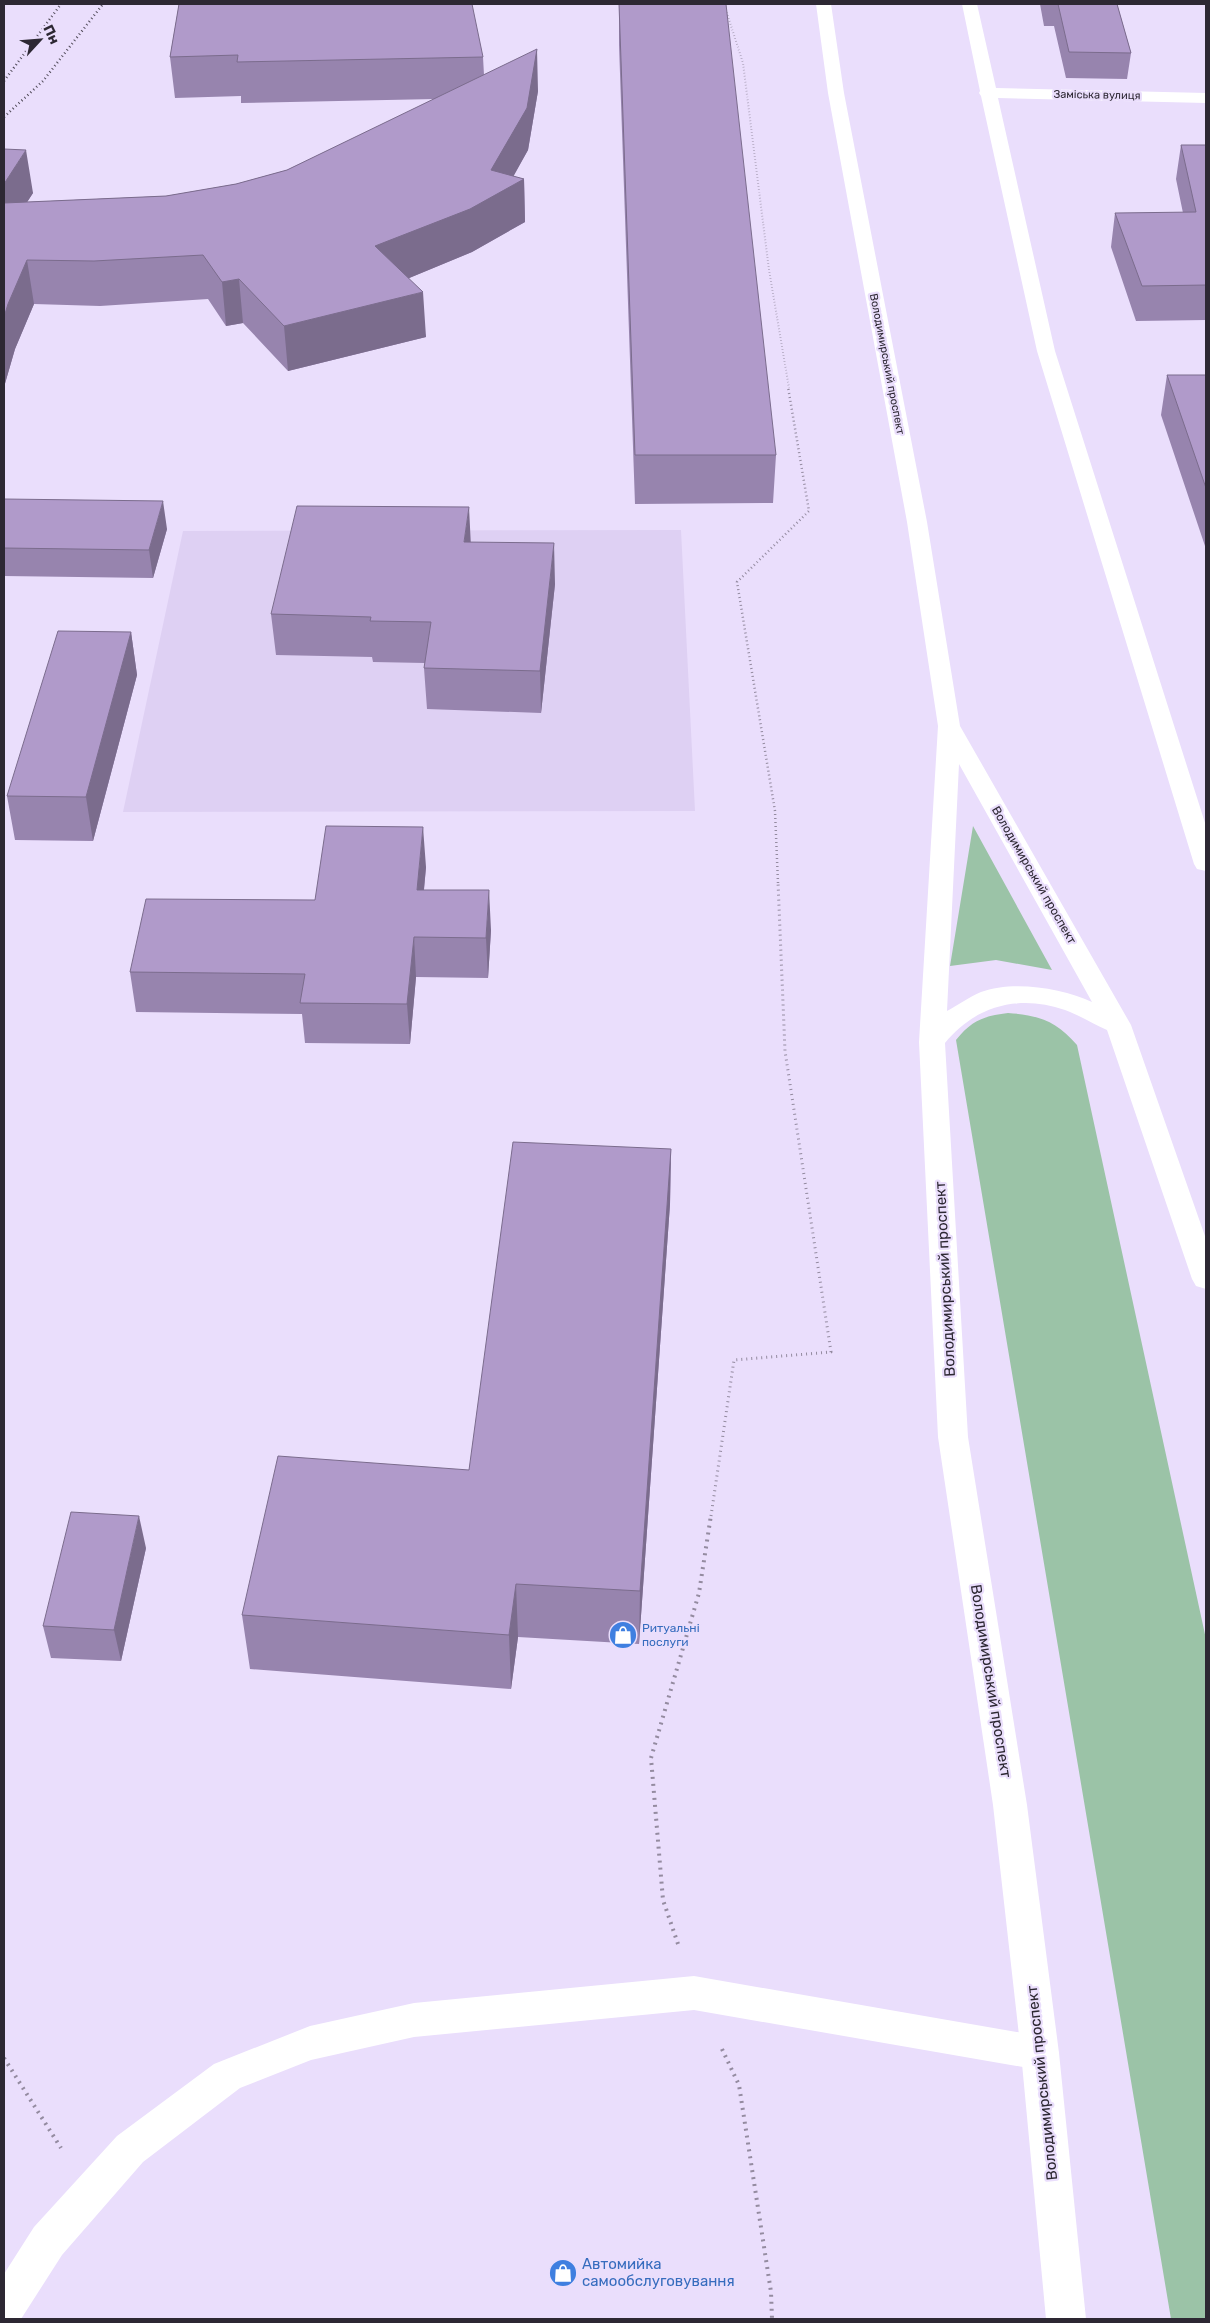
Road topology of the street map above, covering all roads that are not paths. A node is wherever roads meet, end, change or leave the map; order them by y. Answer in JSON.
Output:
{"nodes":[{"id":1,"x":823,"y":4,"type":"edge"},
{"id":2,"x":969,"y":4,"type":"edge"},
{"id":3,"x":987,"y":93,"type":"junction"},
{"id":4,"x":1206,"y":98,"type":"edge"},
{"id":5,"x":949,"y":726,"type":"junction"},
{"id":6,"x":1206,"y":864,"type":"edge"},
{"id":7,"x":1118,"y":1025,"type":"junction"},
{"id":8,"x":932,"y":1042,"type":"junction"},
{"id":9,"x":1206,"y":1280,"type":"edge"},
{"id":10,"x":1040,"y":2053,"type":"junction"},
{"id":11,"x":4,"y":2310,"type":"edge"},
{"id":12,"x":1066,"y":2319,"type":"edge"}],
"edges":[{"from":1,"to":5,"type":"main road","name":"Володимирський проспект"},
{"from":2,"to":3,"type":"main road"},
{"from":3,"to":4,"type":"main road","name":"Заміська вулиця"},
{"from":3,"to":6,"type":"main road"},
{"from":5,"to":7,"type":"main road","name":"Володимирський проспект"},
{"from":5,"to":8,"type":"main road","name":"Володимирський проспект"},
{"from":7,"to":8,"type":"main road"},
{"from":7,"to":9,"type":"main road","name":"Володимирський проспект"},
{"from":8,"to":10,"type":"main road","name":"Володимирський проспект"},
{"from":10,"to":11,"type":"main road"},
{"from":10,"to":12,"type":"main road","name":"Володимирський проспект"}]}
